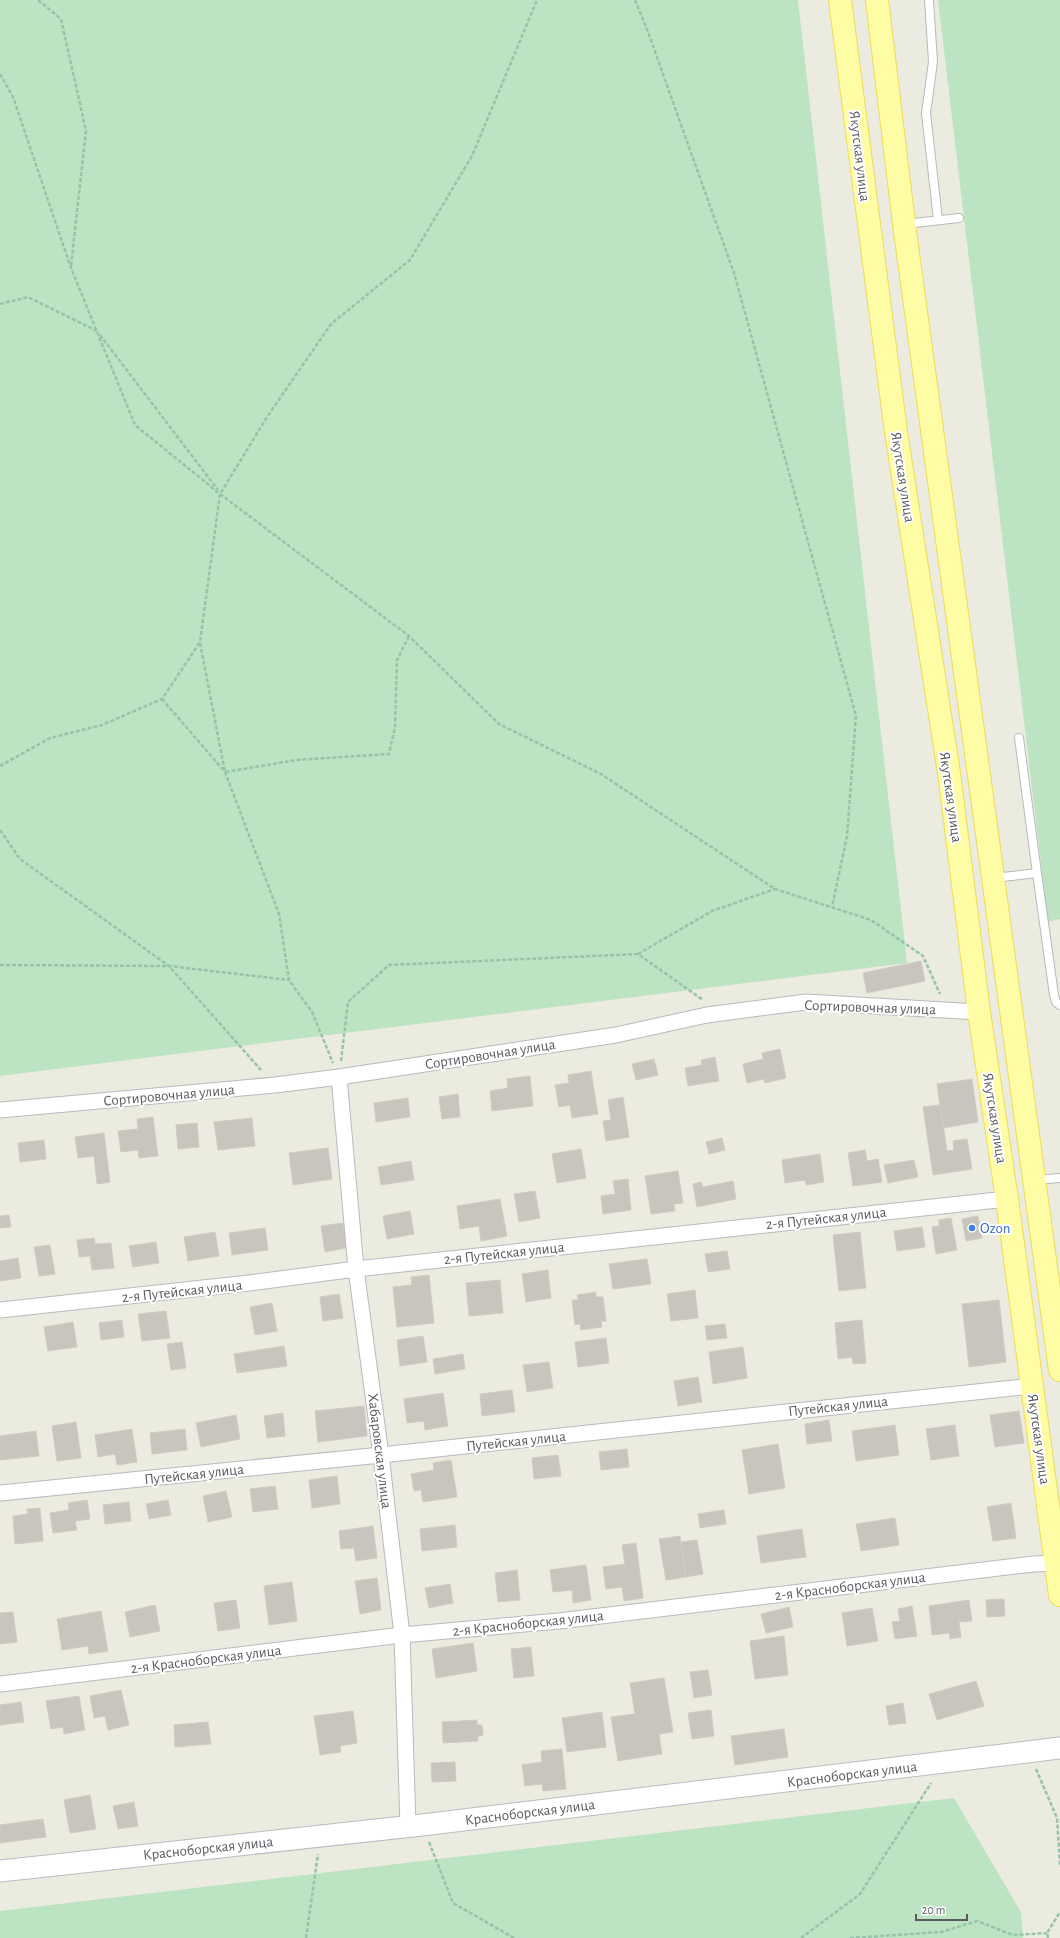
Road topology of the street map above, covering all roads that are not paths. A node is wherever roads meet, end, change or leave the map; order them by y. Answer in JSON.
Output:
{"nodes":[{"id":1,"x":840,"y":0,"type":"edge"},
{"id":2,"x":877,"y":0,"type":"edge"},
{"id":3,"x":929,"y":0,"type":"edge"},
{"id":4,"x":959,"y":218,"type":"dead end"},
{"id":5,"x":938,"y":220,"type":"junction"},
{"id":6,"x":904,"y":224,"type":"junction"},
{"id":7,"x":1019,"y":738,"type":"dead end"},
{"id":8,"x":1037,"y":873,"type":"junction"},
{"id":9,"x":993,"y":878,"type":"junction"},
{"id":10,"x":1060,"y":1005,"type":"edge"},
{"id":11,"x":970,"y":1011,"type":"junction"},
{"id":12,"x":339,"y":1077,"type":"junction"},
{"id":13,"x":0,"y":1110,"type":"edge"},
{"id":14,"x":1060,"y":1178,"type":"edge"},
{"id":15,"x":1034,"y":1180,"type":"junction"},
{"id":16,"x":1007,"y":1199,"type":"junction"},
{"id":17,"x":356,"y":1269,"type":"junction"},
{"id":18,"x":0,"y":1310,"type":"edge"},
{"id":19,"x":1060,"y":1370,"type":"edge"},
{"id":20,"x":1032,"y":1386,"type":"junction"},
{"id":21,"x":381,"y":1456,"type":"junction"},
{"id":22,"x":0,"y":1493,"type":"edge"},
{"id":23,"x":1056,"y":1563,"type":"junction"},
{"id":24,"x":1060,"y":1595,"type":"edge"},
{"id":25,"x":402,"y":1635,"type":"junction"},
{"id":26,"x":0,"y":1684,"type":"edge"},
{"id":27,"x":1060,"y":1748,"type":"edge"},
{"id":28,"x":415,"y":1825,"type":"junction"},
{"id":29,"x":0,"y":1872,"type":"edge"}],
"edges":[{"from":1,"to":11,"type":"main road","name":"Якутская улица"},
{"from":2,"to":6,"type":"main road","name":"Якутская улица"},
{"from":3,"to":5,"type":"lane"},
{"from":4,"to":5,"type":"lane"},
{"from":5,"to":6,"type":"lane"},
{"from":6,"to":9,"type":"main road","name":"Якутская улица"},
{"from":7,"to":8,"type":"lane"},
{"from":8,"to":9,"type":"lane"},
{"from":8,"to":10,"type":"lane"},
{"from":9,"to":15,"type":"main road","name":"Якутская улица"},
{"from":11,"to":12,"type":"street","name":"Сортировочная улица"},
{"from":11,"to":16,"type":"main road","name":"Якутская улица"},
{"from":12,"to":13,"type":"street","name":"Сортировочная улица"},
{"from":12,"to":17,"type":"street","name":"Хабаровская улица"},
{"from":14,"to":15,"type":"lane"},
{"from":15,"to":19,"type":"main road","name":"Якутская улица"},
{"from":16,"to":17,"type":"street","name":"2-я Путейская улица"},
{"from":16,"to":20,"type":"main road","name":"Якутская улица"},
{"from":17,"to":18,"type":"street","name":"2-я Путейская улица"},
{"from":17,"to":21,"type":"street","name":"Хабаровская улица"},
{"from":20,"to":21,"type":"street","name":"Путейская улица"},
{"from":20,"to":23,"type":"main road","name":"Якутская улица"},
{"from":21,"to":22,"type":"street","name":"Путейская улица"},
{"from":21,"to":25,"type":"street","name":"Хабаровская улица"},
{"from":23,"to":24,"type":"main road","name":"Якутская улица"},
{"from":23,"to":25,"type":"street","name":"2-я Красноборская улица"},
{"from":25,"to":26,"type":"street","name":"2-я Красноборская улица"},
{"from":25,"to":28,"type":"street","name":"Хабаровская улица"},
{"from":27,"to":28,"type":"street","name":"Красноборская улица"},
{"from":28,"to":29,"type":"street","name":"Красноборская улица"}]}
